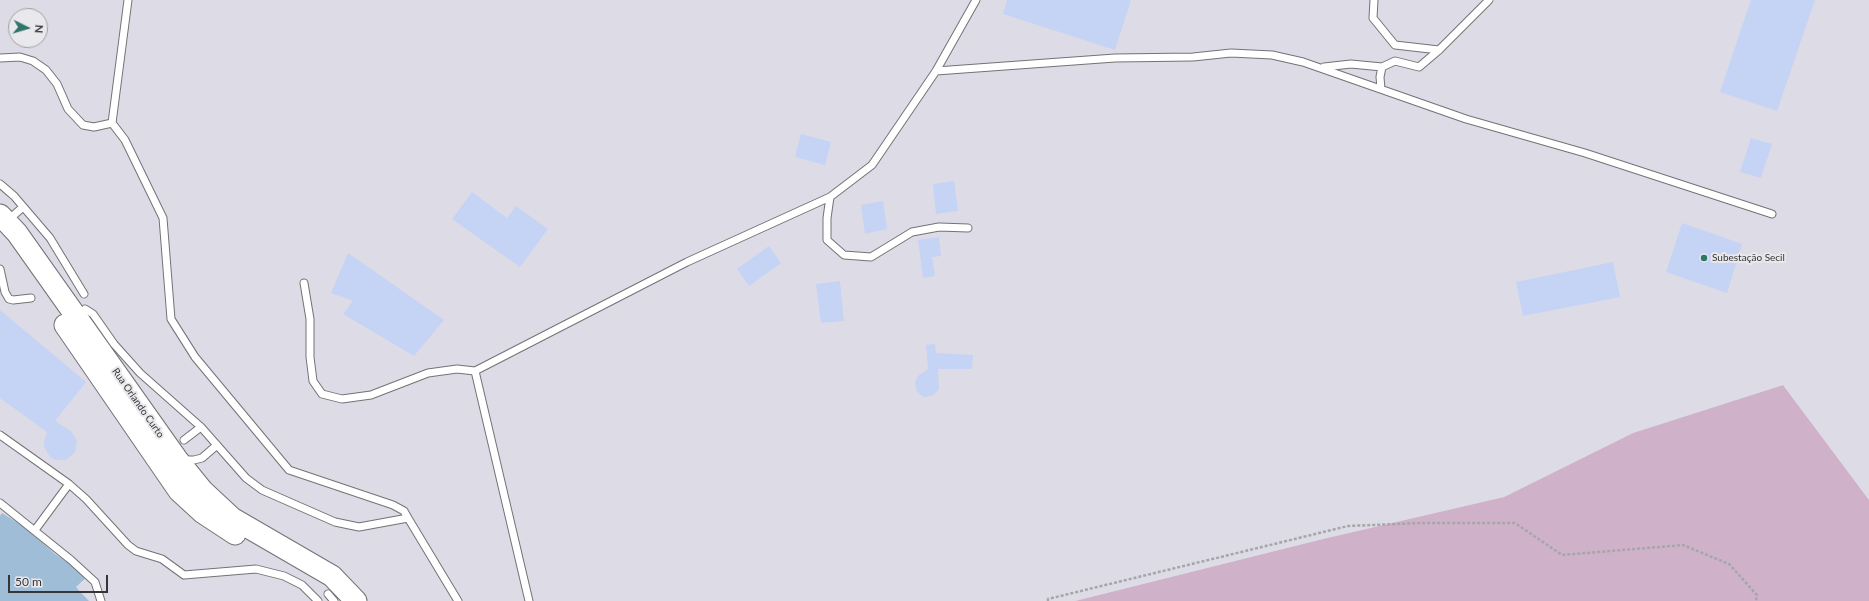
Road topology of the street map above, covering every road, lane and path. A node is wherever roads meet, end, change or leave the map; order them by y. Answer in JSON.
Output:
{"nodes":[{"id":1,"x":128,"y":0,"type":"edge"},
{"id":2,"x":976,"y":0,"type":"edge"},
{"id":3,"x":1374,"y":0,"type":"edge"},
{"id":4,"x":1489,"y":0,"type":"edge"},
{"id":5,"x":1439,"y":50,"type":"junction"},
{"id":6,"x":0,"y":58,"type":"edge"},
{"id":7,"x":1382,"y":67,"type":"junction"},
{"id":8,"x":1320,"y":68,"type":"junction"},
{"id":9,"x":936,"y":71,"type":"junction"},
{"id":10,"x":1381,"y":89,"type":"junction"},
{"id":11,"x":112,"y":123,"type":"junction"},
{"id":12,"x":0,"y":184,"type":"edge"},
{"id":13,"x":830,"y":197,"type":"junction"},
{"id":14,"x":23,"y":207,"type":"junction"},
{"id":15,"x":1772,"y":214,"type":"dead end"},
{"id":16,"x":2,"y":224,"type":"edge"},
{"id":17,"x":968,"y":228,"type":"dead end"},
{"id":18,"x":0,"y":269,"type":"edge"},
{"id":19,"x":304,"y":283,"type":"dead end"},
{"id":20,"x":84,"y":294,"type":"dead end"},
{"id":21,"x":31,"y":298,"type":"dead end"},
{"id":22,"x":85,"y":309,"type":"dead end"},
{"id":23,"x":73,"y":336,"type":"junction"},
{"id":24,"x":475,"y":371,"type":"junction"},
{"id":25,"x":201,"y":427,"type":"junction"},
{"id":26,"x":0,"y":435,"type":"edge"},
{"id":27,"x":184,"y":440,"type":"joint"},
{"id":28,"x":217,"y":445,"type":"junction"},
{"id":29,"x":164,"y":448,"type":"junction"},
{"id":30,"x":202,"y":458,"type":"junction"},
{"id":31,"x":69,"y":484,"type":"junction"},
{"id":32,"x":179,"y":491,"type":"junction"},
{"id":33,"x":0,"y":503,"type":"edge"},
{"id":34,"x":408,"y":518,"type":"junction"},
{"id":35,"x":35,"y":530,"type":"junction"},
{"id":36,"x":275,"y":542,"type":"junction"},
{"id":37,"x":305,"y":560,"type":"junction"},
{"id":38,"x":328,"y":594,"type":"dead end"},
{"id":39,"x":101,"y":601,"type":"edge"},
{"id":40,"x":318,"y":601,"type":"edge"},
{"id":41,"x":334,"y":601,"type":"edge"},
{"id":42,"x":356,"y":601,"type":"edge"},
{"id":43,"x":458,"y":601,"type":"edge"},
{"id":44,"x":529,"y":601,"type":"edge"},
{"id":45,"x":1048,"y":601,"type":"edge"},
{"id":46,"x":1756,"y":601,"type":"edge"}],
"edges":[{"from":1,"to":11,"type":"lane"},
{"from":2,"to":9,"type":"lane"},
{"from":3,"to":5,"type":"lane"},
{"from":4,"to":5,"type":"lane"},
{"from":5,"to":7,"type":"lane"},
{"from":6,"to":11,"type":"lane"},
{"from":7,"to":8,"type":"lane"},
{"from":7,"to":10,"type":"lane"},
{"from":8,"to":9,"type":"lane"},
{"from":8,"to":10,"type":"lane"},
{"from":9,"to":13,"type":"lane"},
{"from":10,"to":15,"type":"lane"},
{"from":11,"to":34,"type":"lane"},
{"from":12,"to":14,"type":"lane"},
{"from":13,"to":17,"type":"lane"},
{"from":13,"to":24,"type":"lane"},
{"from":14,"to":16,"type":"lane"},
{"from":14,"to":20,"type":"lane"},
{"from":16,"to":23,"type":"main road","name":"Rua Orlando Curto"},
{"from":16,"to":29,"type":"main road","name":"Rua Orlando Curto"},
{"from":18,"to":21,"type":"lane"},
{"from":19,"to":24,"type":"lane"},
{"from":22,"to":25,"type":"lane"},
{"from":23,"to":29,"type":"lane"},
{"from":23,"to":32,"type":"main road","name":"Rua Orlando Curto"},
{"from":24,"to":44,"type":"lane"},
{"from":25,"to":27,"type":"lane"},
{"from":25,"to":28,"type":"lane"},
{"from":26,"to":31,"type":"lane"},
{"from":27,"to":29,"type":"main road"},
{"from":28,"to":30,"type":"lane"},
{"from":28,"to":34,"type":"lane"},
{"from":29,"to":30,"type":"lane"},
{"from":29,"to":32,"type":"main road"},
{"from":29,"to":36,"type":"main road","name":"Rua Orlando Curto"},
{"from":30,"to":36,"type":"lane"},
{"from":31,"to":35,"type":"lane"},
{"from":31,"to":40,"type":"lane"},
{"from":32,"to":37,"type":"main road","name":"Rua Orlando Curto"},
{"from":33,"to":35,"type":"lane"},
{"from":34,"to":43,"type":"lane"},
{"from":35,"to":39,"type":"lane"},
{"from":36,"to":37,"type":"main road","name":"Rua Orlando Curto"},
{"from":37,"to":42,"type":"main road","name":"Rua Orlando Curto"},
{"from":38,"to":41,"type":"lane"},
{"from":45,"to":46,"type":"path"}]}
